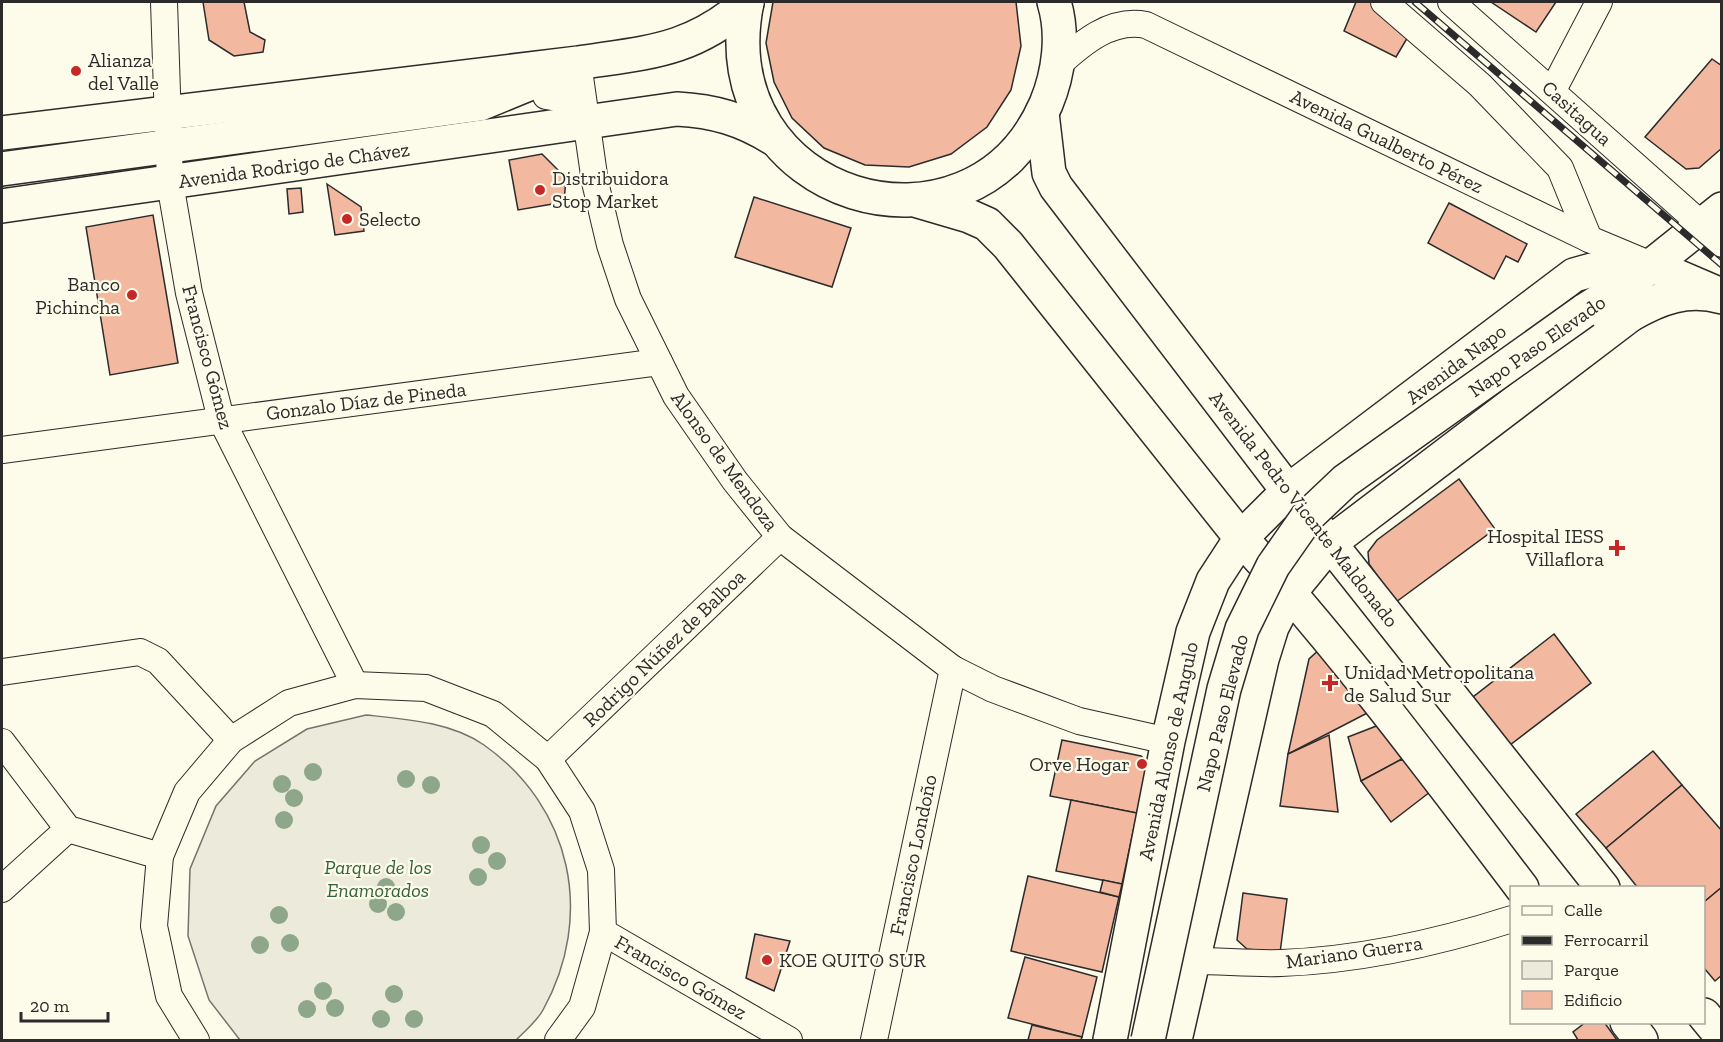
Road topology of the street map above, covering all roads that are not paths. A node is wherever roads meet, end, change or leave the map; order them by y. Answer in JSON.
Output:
{"nodes":[{"id":1,"x":164,"y":2,"type":"edge"},
{"id":2,"x":747,"y":2,"type":"edge"},
{"id":3,"x":1054,"y":2,"type":"edge"},
{"id":4,"x":1384,"y":2,"type":"edge"},
{"id":5,"x":1451,"y":2,"type":"edge"},
{"id":6,"x":1599,"y":2,"type":"edge"},
{"id":7,"x":578,"y":63,"type":"junction"},
{"id":8,"x":1058,"y":65,"type":"junction"},
{"id":9,"x":1552,"y":90,"type":"junction"},
{"id":10,"x":480,"y":104,"type":"junction"},
{"id":11,"x":167,"y":112,"type":"junction"},
{"id":12,"x":578,"y":112,"type":"junction"},
{"id":13,"x":1042,"y":113,"type":"junction"},
{"id":14,"x":2,"y":133,"type":"edge"},
{"id":15,"x":774,"y":139,"type":"junction"},
{"id":16,"x":167,"y":146,"type":"junction"},
{"id":17,"x":2,"y":169,"type":"edge"},
{"id":18,"x":170,"y":183,"type":"junction"},
{"id":19,"x":914,"y":200,"type":"junction"},
{"id":20,"x":2,"y":206,"type":"edge"},
{"id":21,"x":1715,"y":225,"type":"edge"},
{"id":22,"x":1589,"y":239,"type":"junction"},
{"id":23,"x":1643,"y":271,"type":"junction"},
{"id":24,"x":1722,"y":296,"type":"edge"},
{"id":25,"x":1630,"y":315,"type":"junction"},
{"id":26,"x":659,"y":362,"type":"junction"},
{"id":27,"x":221,"y":419,"type":"junction"},
{"id":28,"x":2,"y":450,"type":"edge"},
{"id":29,"x":1288,"y":491,"type":"junction"},
{"id":30,"x":780,"y":537,"type":"junction"},
{"id":31,"x":1241,"y":538,"type":"junction"},
{"id":32,"x":1329,"y":543,"type":"junction"},
{"id":33,"x":1290,"y":592,"type":"junction"},
{"id":34,"x":952,"y":669,"type":"junction"},
{"id":35,"x":2,"y":672,"type":"edge"},
{"id":36,"x":355,"y":685,"type":"junction"},
{"id":37,"x":231,"y":740,"type":"junction"},
{"id":38,"x":1168,"y":741,"type":"junction"},
{"id":39,"x":2,"y":742,"type":"edge"},
{"id":40,"x":548,"y":759,"type":"junction"},
{"id":41,"x":68,"y":829,"type":"junction"},
{"id":42,"x":160,"y":856,"type":"junction"},
{"id":43,"x":1520,"y":886,"type":"edge"},
{"id":44,"x":1601,"y":886,"type":"edge"},
{"id":45,"x":2,"y":889,"type":"edge"},
{"id":46,"x":1510,"y":921,"type":"edge"},
{"id":47,"x":603,"y":932,"type":"junction"},
{"id":48,"x":1193,"y":961,"type":"junction"},
{"id":49,"x":1705,"y":1016,"type":"edge"},
{"id":50,"x":1628,"y":1024,"type":"edge"},
{"id":51,"x":1722,"y":1037,"type":"edge"},
{"id":52,"x":196,"y":1041,"type":"edge"},
{"id":53,"x":558,"y":1041,"type":"edge"},
{"id":54,"x":789,"y":1041,"type":"edge"},
{"id":55,"x":874,"y":1041,"type":"edge"},
{"id":56,"x":1110,"y":1041,"type":"edge"},
{"id":57,"x":1148,"y":1041,"type":"edge"},
{"id":58,"x":1175,"y":1041,"type":"edge"},
{"id":59,"x":1641,"y":1041,"type":"edge"}],
"edges":[{"from":1,"to":11,"type":"street","name":"Francisco Gómez"},
{"from":2,"to":7,"type":"main road","name":"Avenida Rodrigo de Chávez"},
{"from":2,"to":15,"type":"main road"},
{"from":3,"to":8,"type":"main road"},
{"from":4,"to":22,"type":"street"},
{"from":5,"to":9,"type":"street","name":"Casitagua"},
{"from":6,"to":9,"type":"street"},
{"from":7,"to":10,"type":"main road","name":"Avenida Rodrigo de Chávez"},
{"from":7,"to":11,"type":"main road","name":"Avenida Rodrigo de Chávez"},
{"from":7,"to":12,"type":"street","name":"Alonso de Mendoza"},
{"from":8,"to":13,"type":"main road"},
{"from":8,"to":22,"type":"street","name":"Avenida Gualberto Pérez"},
{"from":9,"to":21,"type":"street","name":"Casitagua"},
{"from":10,"to":12,"type":"main road","name":"Avenida Rodrigo de Chávez"},
{"from":10,"to":16,"type":"main road","name":"Avenida Rodrigo de Chávez"},
{"from":11,"to":14,"type":"main road","name":"Avenida Rodrigo de Chávez"},
{"from":11,"to":16,"type":"street","name":"Francisco Gómez"},
{"from":12,"to":15,"type":"main road","name":"Avenida Rodrigo de Chávez"},
{"from":12,"to":18,"type":"main road","name":"Avenida Rodrigo de Chávez"},
{"from":12,"to":26,"type":"street","name":"Alonso de Mendoza"},
{"from":13,"to":19,"type":"main road"},
{"from":13,"to":29,"type":"main road","name":"Avenida Pedro Vicente Maldonado"},
{"from":15,"to":19,"type":"main road"},
{"from":16,"to":17,"type":"main road","name":"Avenida Rodrigo de Chávez"},
{"from":16,"to":18,"type":"street","name":"Francisco Gómez"},
{"from":18,"to":20,"type":"main road","name":"Avenida Rodrigo de Chávez"},
{"from":18,"to":27,"type":"street","name":"Francisco Gómez"},
{"from":19,"to":31,"type":"main road"},
{"from":21,"to":23,"type":"main road"},
{"from":22,"to":23,"type":"street","name":"Avenida Gualberto Pérez"},
{"from":23,"to":24,"type":"main road","name":"Avenida Gualberto Pérez"},
{"from":23,"to":25,"type":"main road"},
{"from":23,"to":29,"type":"main road","name":"Avenida Napo"},
{"from":23,"to":57,"type":"main road","name":"Napo Paso Elevado","bridge":true},
{"from":24,"to":25,"type":"main road"},
{"from":25,"to":32,"type":"main road"},
{"from":26,"to":27,"type":"street","name":"Gonzalo Díaz de Pineda"},
{"from":26,"to":30,"type":"street","name":"Alonso de Mendoza"},
{"from":27,"to":28,"type":"street","name":"Gonzalo Díaz de Pineda"},
{"from":27,"to":36,"type":"street","name":"Francisco Gómez"},
{"from":29,"to":31,"type":"main road","name":"Avenida Alonso de Angulo"},
{"from":29,"to":32,"type":"main road","name":"Avenida Pedro Vicente Maldonado"},
{"from":30,"to":34,"type":"street","name":"Alonso de Mendoza"},
{"from":30,"to":40,"type":"street","name":"Rodrigo Núñez de Balboa"},
{"from":31,"to":33,"type":"main road"},
{"from":31,"to":38,"type":"main road","name":"Avenida Alonso de Angulo"},
{"from":32,"to":33,"type":"main road"},
{"from":32,"to":44,"type":"main road","name":"Avenida Pedro Vicente Maldonado"},
{"from":33,"to":43,"type":"main road"},
{"from":33,"to":48,"type":"main road"},
{"from":34,"to":38,"type":"street","name":"Alonso de Mendoza"},
{"from":34,"to":55,"type":"street","name":"Francisco Londoño"},
{"from":35,"to":37,"type":"street"},
{"from":36,"to":37,"type":"street"},
{"from":36,"to":40,"type":"street"},
{"from":37,"to":42,"type":"street"},
{"from":38,"to":56,"type":"main road","name":"Avenida Alonso de Angulo"},
{"from":39,"to":41,"type":"street"},
{"from":40,"to":47,"type":"street"},
{"from":41,"to":42,"type":"street"},
{"from":41,"to":45,"type":"street"},
{"from":42,"to":52,"type":"street"},
{"from":46,"to":48,"type":"street","name":"Mariano Guerra"},
{"from":47,"to":53,"type":"street"},
{"from":47,"to":54,"type":"street","name":"Francisco Gómez"},
{"from":48,"to":58,"type":"main road"},
{"from":49,"to":51,"type":"main road"},
{"from":50,"to":59,"type":"main road"}]}
